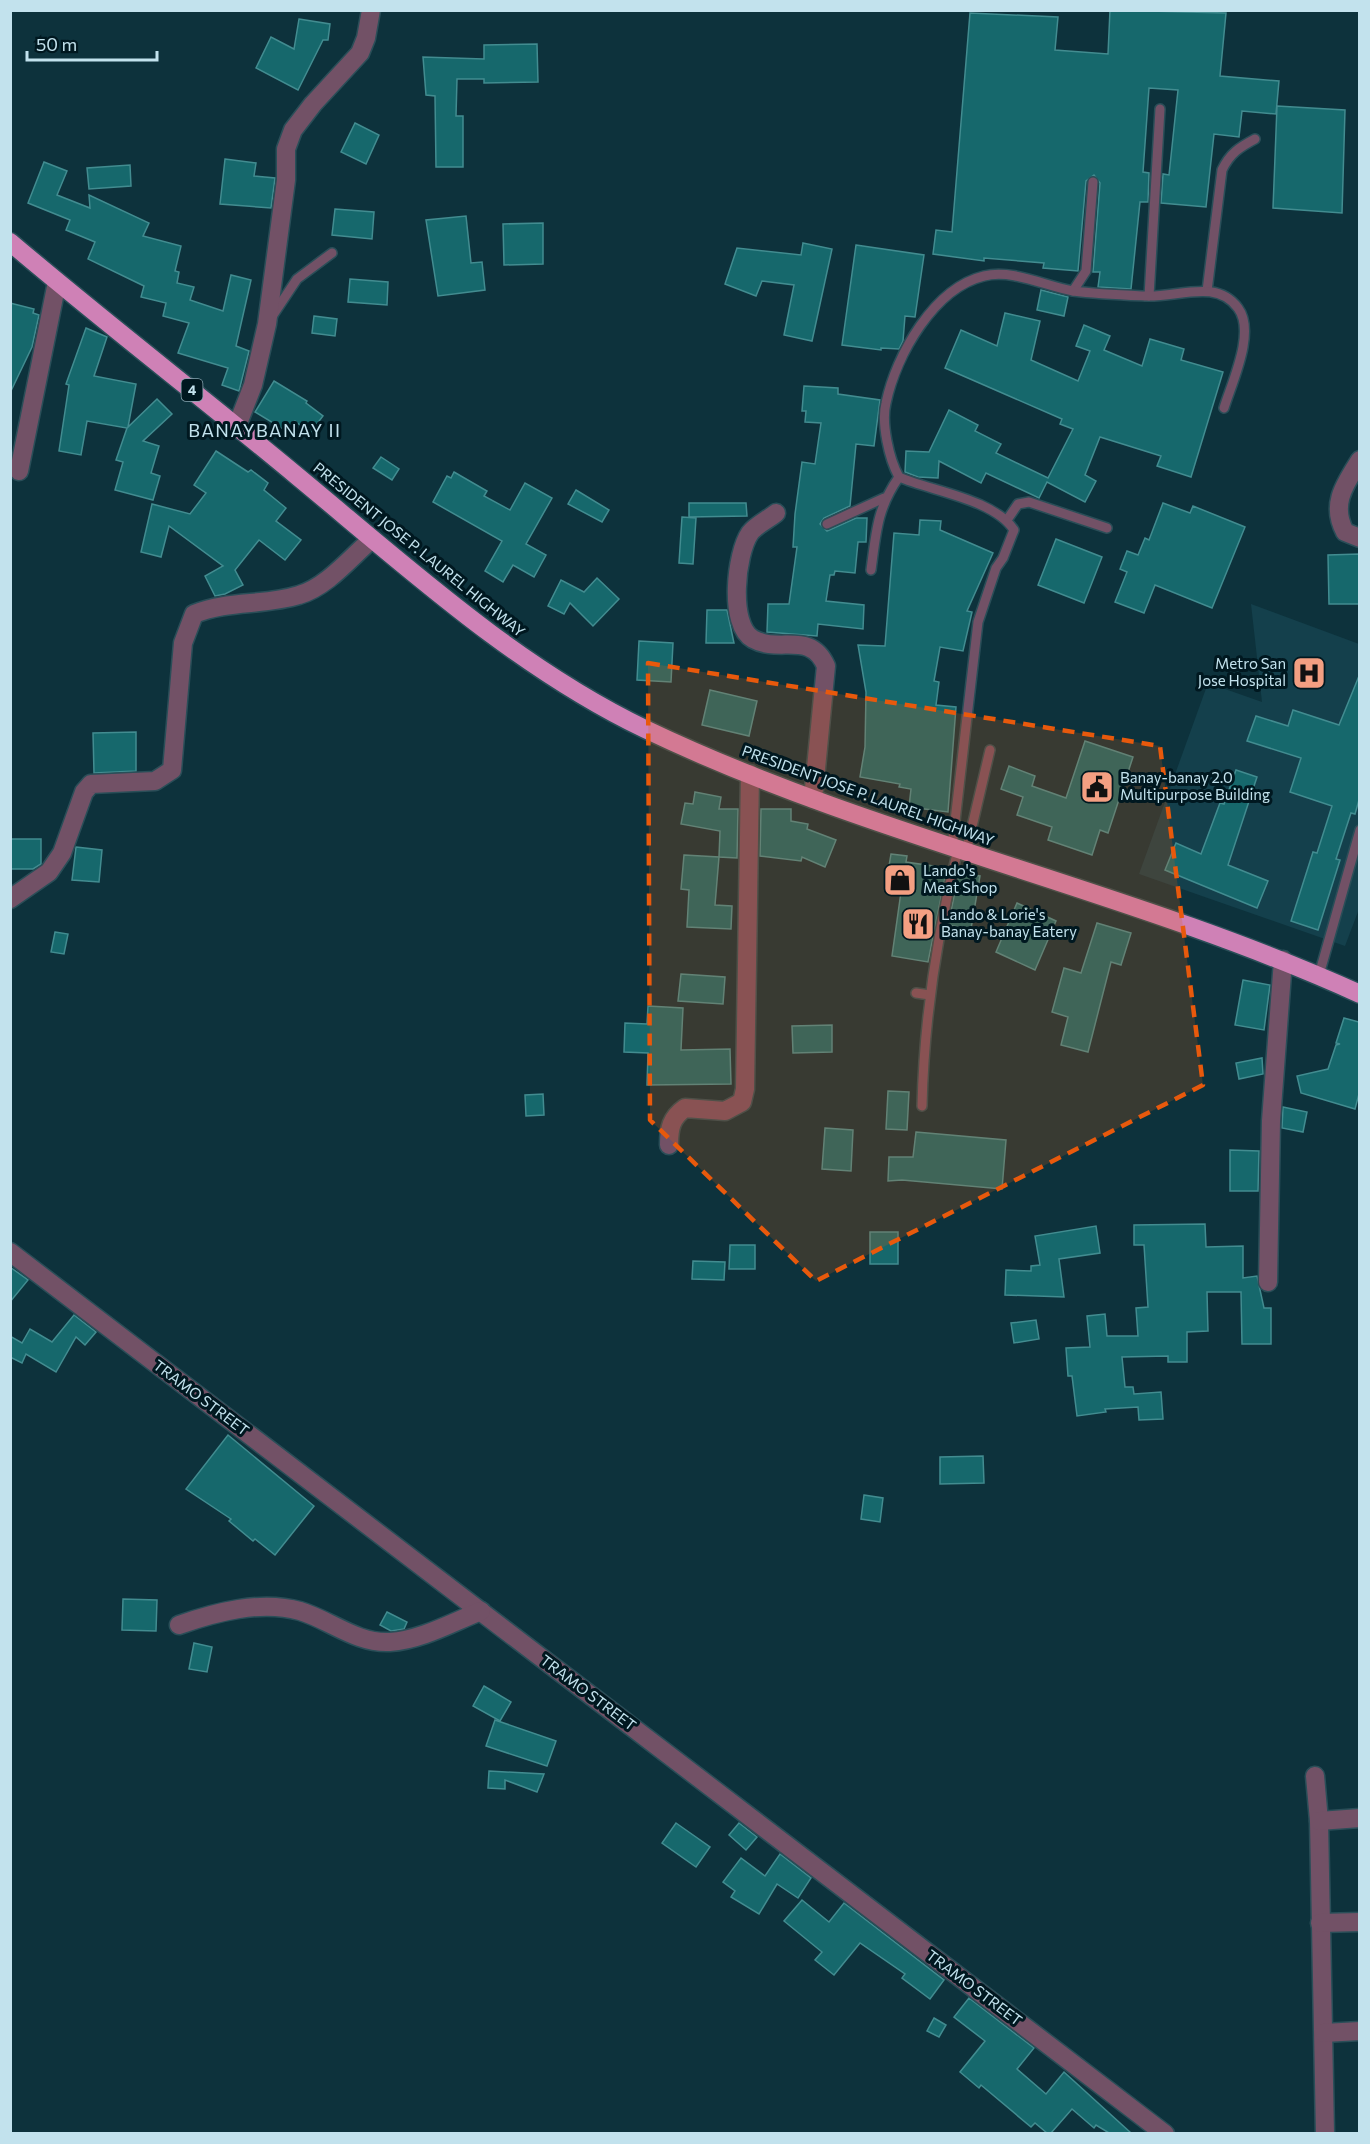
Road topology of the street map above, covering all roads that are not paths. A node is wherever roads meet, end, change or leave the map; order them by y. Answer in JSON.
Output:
{"nodes":[{"id":1,"x":371,"y":10,"type":"edge"},
{"id":2,"x":1160,"y":109,"type":"dead end"},
{"id":3,"x":1255,"y":139,"type":"dead end"},
{"id":4,"x":1093,"y":182,"type":"dead end"},
{"id":5,"x":10,"y":243,"type":"edge"},
{"id":6,"x":332,"y":253,"type":"dead end"},
{"id":7,"x":57,"y":282,"type":"junction"},
{"id":8,"x":1073,"y":291,"type":"junction"},
{"id":9,"x":1207,"y":291,"type":"junction"},
{"id":10,"x":1149,"y":296,"type":"junction"},
{"id":11,"x":267,"y":324,"type":"junction"},
{"id":12,"x":1224,"y":408,"type":"dead end"},
{"id":13,"x":237,"y":426,"type":"junction"},
{"id":14,"x":1359,"y":460,"type":"edge"},
{"id":15,"x":19,"y":471,"type":"dead end"},
{"id":16,"x":899,"y":477,"type":"junction"},
{"id":17,"x":884,"y":498,"type":"junction"},
{"id":18,"x":776,"y":513,"type":"dead end"},
{"id":19,"x":1008,"y":520,"type":"junction"},
{"id":20,"x":827,"y":524,"type":"dead end"},
{"id":21,"x":1107,"y":528,"type":"dead end"},
{"id":22,"x":372,"y":538,"type":"junction"},
{"id":23,"x":1359,"y":538,"type":"edge"},
{"id":24,"x":871,"y":570,"type":"dead end"},
{"id":25,"x":990,"y":750,"type":"dead end"},
{"id":26,"x":750,"y":774,"type":"junction"},
{"id":27,"x":813,"y":799,"type":"junction"},
{"id":28,"x":1359,"y":830,"type":"edge"},
{"id":29,"x":959,"y":849,"type":"junction"},
{"id":30,"x":10,"y":899,"type":"edge"},
{"id":31,"x":1283,"y":960,"type":"junction"},
{"id":32,"x":1319,"y":975,"type":"junction"},
{"id":33,"x":1358,"y":989,"type":"edge"},
{"id":34,"x":916,"y":993,"type":"dead end"},
{"id":35,"x":930,"y":995,"type":"junction"},
{"id":36,"x":922,"y":1106,"type":"dead end"},
{"id":37,"x":669,"y":1144,"type":"dead end"},
{"id":38,"x":10,"y":1252,"type":"edge"},
{"id":39,"x":1268,"y":1282,"type":"dead end"},
{"id":40,"x":481,"y":1611,"type":"junction"},
{"id":41,"x":179,"y":1624,"type":"dead end"},
{"id":42,"x":1314,"y":1776,"type":"dead end"},
{"id":43,"x":1359,"y":1818,"type":"edge"},
{"id":44,"x":1319,"y":1821,"type":"junction"},
{"id":45,"x":1359,"y":1922,"type":"edge"},
{"id":46,"x":1320,"y":1923,"type":"junction"},
{"id":47,"x":1359,"y":2031,"type":"edge"},
{"id":48,"x":1324,"y":2033,"type":"junction"},
{"id":49,"x":1165,"y":2133,"type":"edge"},
{"id":50,"x":1325,"y":2133,"type":"edge"}],
"edges":[{"from":1,"to":11,"type":"street"},
{"from":2,"to":10,"type":"lane"},
{"from":3,"to":9,"type":"lane"},
{"from":4,"to":8,"type":"lane"},
{"from":5,"to":7,"type":"highway","name":"PRESIDENT JOSE P. LAUREL HIGHWAY","number":"4"},
{"from":6,"to":11,"type":"lane"},
{"from":7,"to":13,"type":"highway","name":"PRESIDENT JOSE P. LAUREL HIGHWAY","number":"4"},
{"from":7,"to":15,"type":"street"},
{"from":8,"to":10,"type":"lane"},
{"from":8,"to":16,"type":"lane"},
{"from":9,"to":10,"type":"lane"},
{"from":9,"to":12,"type":"lane"},
{"from":11,"to":13,"type":"street"},
{"from":13,"to":22,"type":"highway","name":"PRESIDENT JOSE P. LAUREL HIGHWAY","number":"4"},
{"from":14,"to":23,"type":"street"},
{"from":16,"to":17,"type":"lane"},
{"from":16,"to":19,"type":"lane"},
{"from":17,"to":20,"type":"lane"},
{"from":17,"to":24,"type":"lane"},
{"from":18,"to":27,"type":"street"},
{"from":19,"to":21,"type":"lane"},
{"from":19,"to":29,"type":"lane"},
{"from":22,"to":26,"type":"highway","name":"PRESIDENT JOSE P. LAUREL HIGHWAY","number":"4"},
{"from":22,"to":30,"type":"street"},
{"from":25,"to":29,"type":"lane"},
{"from":26,"to":27,"type":"highway","name":"PRESIDENT JOSE P. LAUREL HIGHWAY","number":"4"},
{"from":26,"to":37,"type":"street"},
{"from":27,"to":29,"type":"highway","name":"PRESIDENT JOSE P. LAUREL HIGHWAY","number":"4"},
{"from":28,"to":32,"type":"lane"},
{"from":29,"to":31,"type":"highway","name":"PRESIDENT JOSE P. LAUREL HIGHWAY","number":"4"},
{"from":29,"to":35,"type":"lane"},
{"from":31,"to":32,"type":"highway","name":"PRESIDENT JOSE P. LAUREL HIGHWAY","number":"4"},
{"from":31,"to":39,"type":"street"},
{"from":32,"to":33,"type":"highway","name":"PRESIDENT JOSE P. LAUREL HIGHWAY","number":"4"},
{"from":34,"to":35,"type":"lane"},
{"from":35,"to":36,"type":"lane"},
{"from":38,"to":40,"type":"street","name":"TRAMO STREET"},
{"from":40,"to":41,"type":"street"},
{"from":40,"to":49,"type":"street","name":"TRAMO STREET"},
{"from":42,"to":44,"type":"street"},
{"from":43,"to":44,"type":"street"},
{"from":44,"to":46,"type":"street"},
{"from":45,"to":46,"type":"street"},
{"from":46,"to":48,"type":"street"},
{"from":47,"to":48,"type":"street"},
{"from":48,"to":50,"type":"street"}]}
